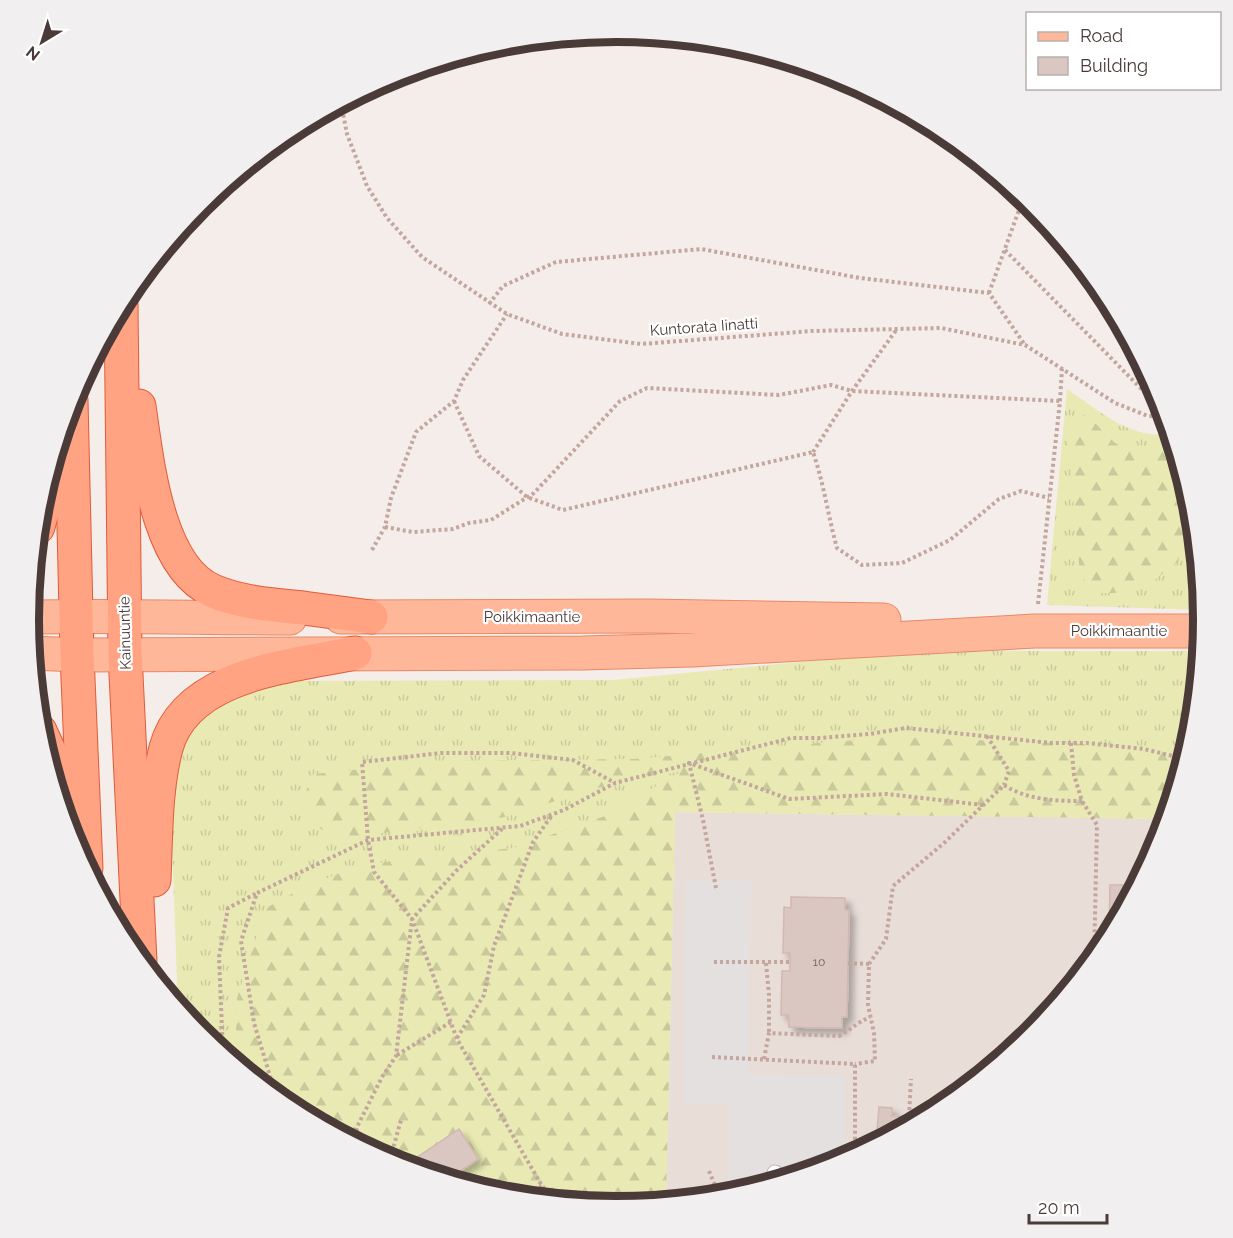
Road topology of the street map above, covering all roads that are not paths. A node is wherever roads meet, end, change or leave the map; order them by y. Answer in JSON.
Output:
{"nodes":[{"id":1,"x":128,"y":312,"type":"edge"},
{"id":2,"x":121,"y":322,"type":"edge"},
{"id":3,"x":72,"y":429,"type":"edge"},
{"id":4,"x":124,"y":615,"type":"junction"},
{"id":5,"x":76,"y":616,"type":"junction"},
{"id":6,"x":39,"y":617,"type":"edge"},
{"id":7,"x":371,"y":617,"type":"junction"},
{"id":8,"x":1035,"y":631,"type":"junction"},
{"id":9,"x":1194,"y":631,"type":"edge"},
{"id":10,"x":355,"y":652,"type":"junction"},
{"id":11,"x":40,"y":653,"type":"edge"},
{"id":12,"x":77,"y":654,"type":"junction"},
{"id":13,"x":125,"y":654,"type":"junction"},
{"id":14,"x":85,"y":844,"type":"edge"},
{"id":15,"x":139,"y":945,"type":"edge"},
{"id":16,"x":150,"y":959,"type":"edge"}],
"edges":[{"from":1,"to":7,"type":"highway"},
{"from":2,"to":4,"type":"highway","name":"Kainuuntie"},
{"from":3,"to":5,"type":"highway"},
{"from":4,"to":5,"type":"main road","name":"Poikkimaantie"},
{"from":4,"to":7,"type":"main road","name":"Poikkimaantie"},
{"from":4,"to":13,"type":"highway","name":"Kainuuntie"},
{"from":5,"to":6,"type":"main road","name":"Poikkimaantie"},
{"from":5,"to":12,"type":"highway"},
{"from":7,"to":8,"type":"main road","name":"Poikkimaantie"},
{"from":8,"to":9,"type":"main road","name":"Poikkimaantie"},
{"from":8,"to":10,"type":"main road","name":"Poikkimaantie"},
{"from":10,"to":13,"type":"main road","name":"Poikkimaantie"},
{"from":10,"to":16,"type":"highway"},
{"from":11,"to":12,"type":"main road","name":"Poikkimaantie"},
{"from":12,"to":13,"type":"main road","name":"Poikkimaantie"},
{"from":12,"to":14,"type":"highway"},
{"from":13,"to":15,"type":"highway","name":"Kainuuntie"}]}
